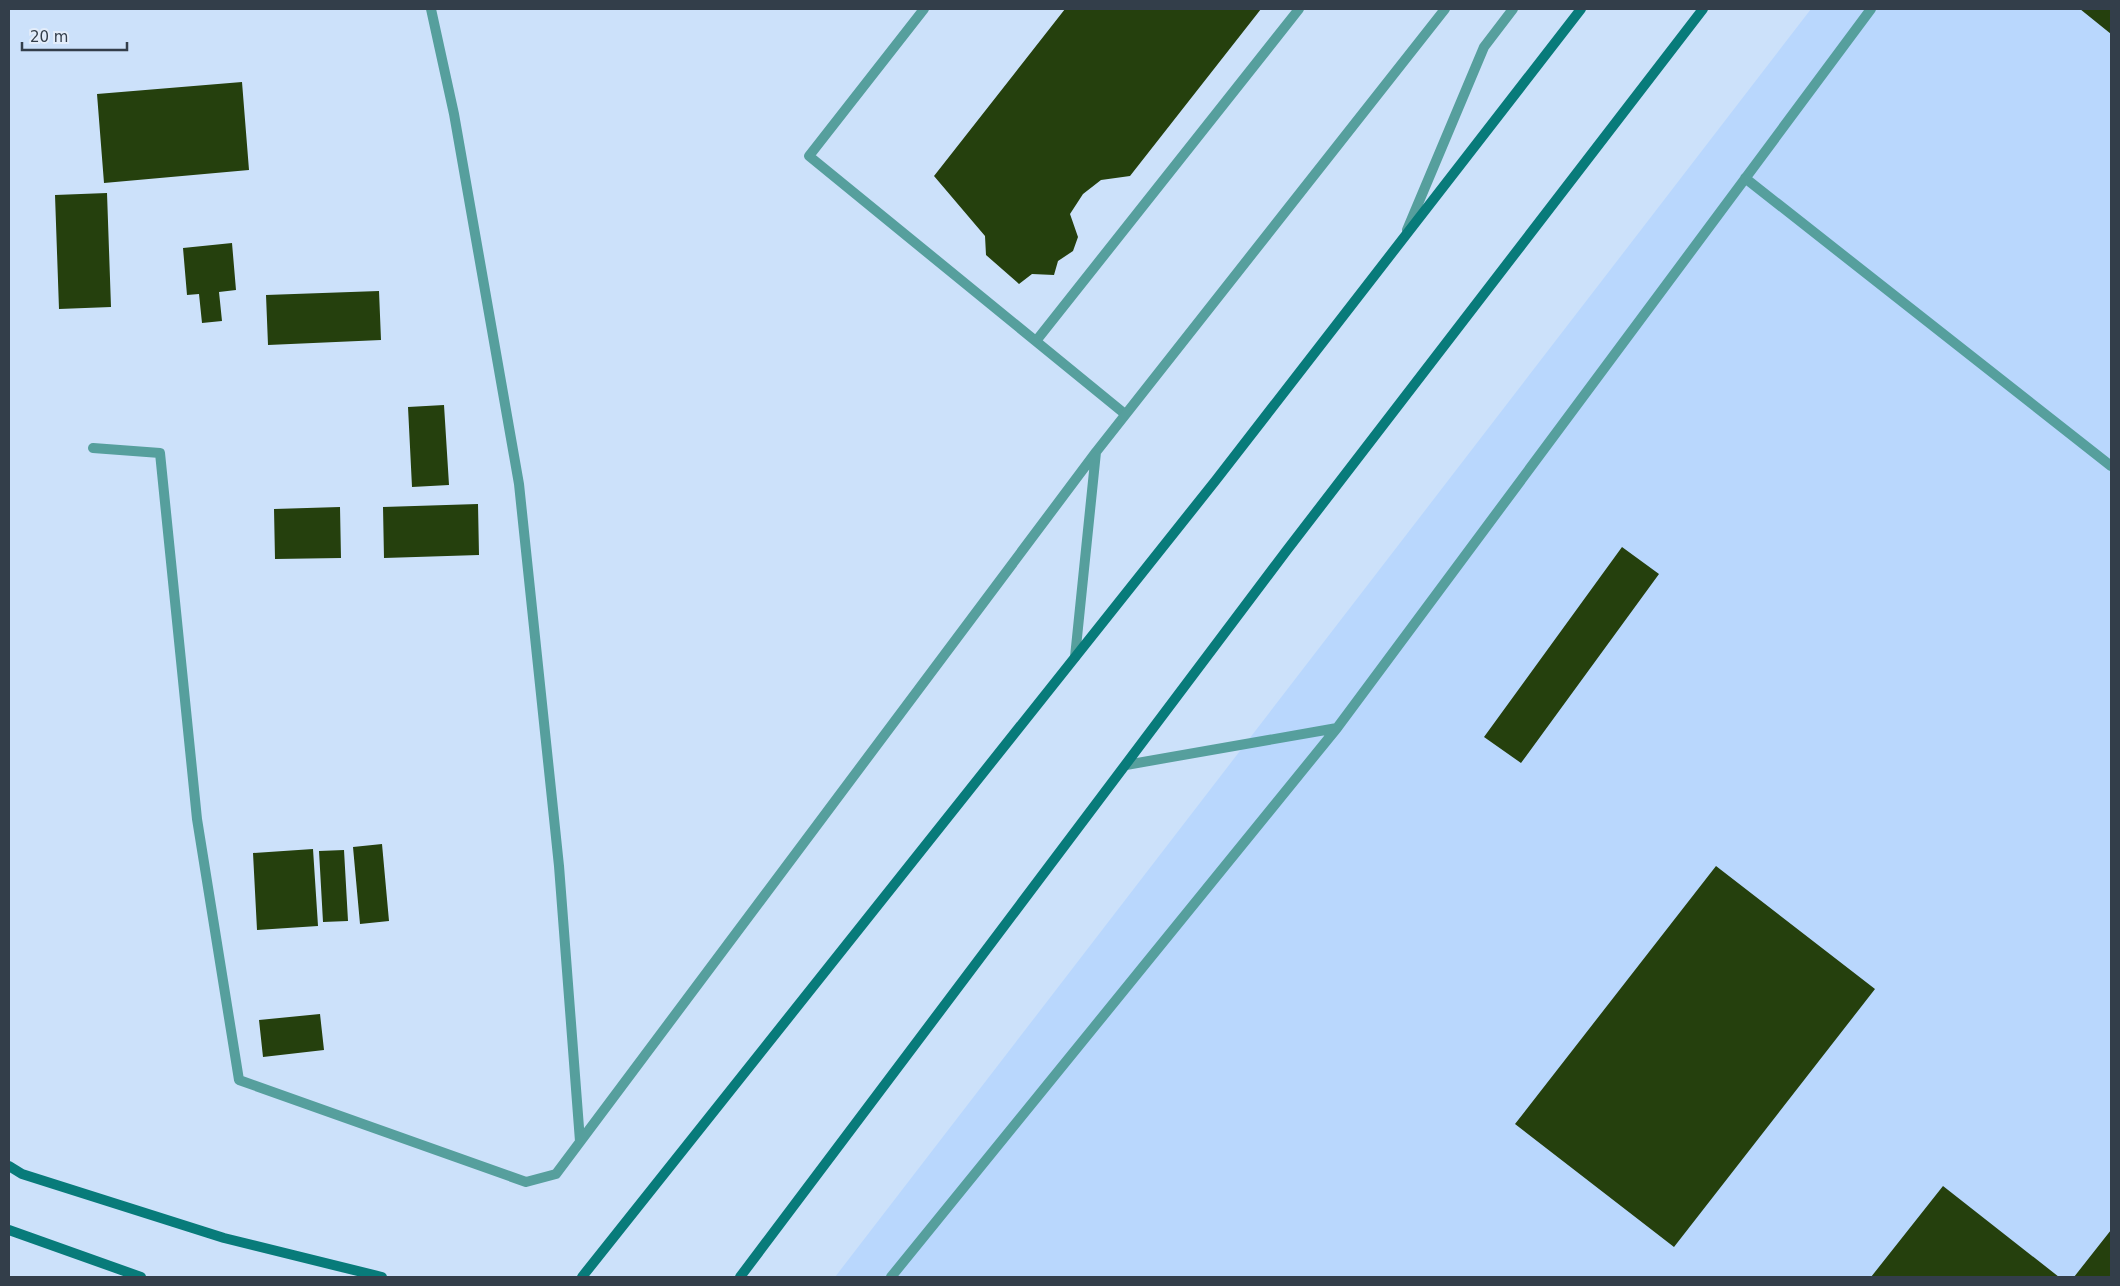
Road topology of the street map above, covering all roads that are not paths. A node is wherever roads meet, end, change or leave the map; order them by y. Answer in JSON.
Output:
{"nodes":[{"id":1,"x":430,"y":9,"type":"edge"},
{"id":2,"x":924,"y":9,"type":"edge"},
{"id":3,"x":1299,"y":9,"type":"edge"},
{"id":4,"x":1445,"y":9,"type":"edge"},
{"id":5,"x":1513,"y":9,"type":"edge"},
{"id":6,"x":1581,"y":9,"type":"edge"},
{"id":7,"x":1703,"y":9,"type":"edge"},
{"id":8,"x":1870,"y":9,"type":"edge"},
{"id":9,"x":1745,"y":178,"type":"junction"},
{"id":10,"x":1405,"y":236,"type":"junction"},
{"id":11,"x":1036,"y":341,"type":"junction"},
{"id":12,"x":1125,"y":414,"type":"junction"},
{"id":13,"x":93,"y":448,"type":"dead end"},
{"id":14,"x":1096,"y":452,"type":"junction"},
{"id":15,"x":2111,"y":466,"type":"edge"},
{"id":16,"x":1075,"y":657,"type":"junction"},
{"id":17,"x":1337,"y":728,"type":"junction"},
{"id":18,"x":1126,"y":765,"type":"junction"},
{"id":19,"x":580,"y":1140,"type":"junction"},
{"id":20,"x":9,"y":1166,"type":"edge"},
{"id":21,"x":9,"y":1230,"type":"edge"},
{"id":22,"x":141,"y":1277,"type":"edge"},
{"id":23,"x":382,"y":1277,"type":"edge"},
{"id":24,"x":582,"y":1277,"type":"edge"},
{"id":25,"x":740,"y":1277,"type":"edge"},
{"id":26,"x":890,"y":1277,"type":"edge"}],
"edges":[{"from":1,"to":19,"type":"street"},
{"from":2,"to":11,"type":"street"},
{"from":3,"to":11,"type":"street"},
{"from":4,"to":12,"type":"street"},
{"from":5,"to":10,"type":"street"},
{"from":6,"to":10,"type":"street"},
{"from":7,"to":18,"type":"street"},
{"from":8,"to":9,"type":"street"},
{"from":9,"to":15,"type":"street"},
{"from":9,"to":17,"type":"street"},
{"from":10,"to":16,"type":"street"},
{"from":11,"to":12,"type":"street"},
{"from":12,"to":14,"type":"street"},
{"from":13,"to":19,"type":"street"},
{"from":14,"to":16,"type":"street"},
{"from":14,"to":19,"type":"street"},
{"from":16,"to":24,"type":"street"},
{"from":17,"to":18,"type":"street"},
{"from":17,"to":26,"type":"street"},
{"from":18,"to":25,"type":"street"},
{"from":20,"to":23,"type":"street"},
{"from":21,"to":22,"type":"street"}]}
